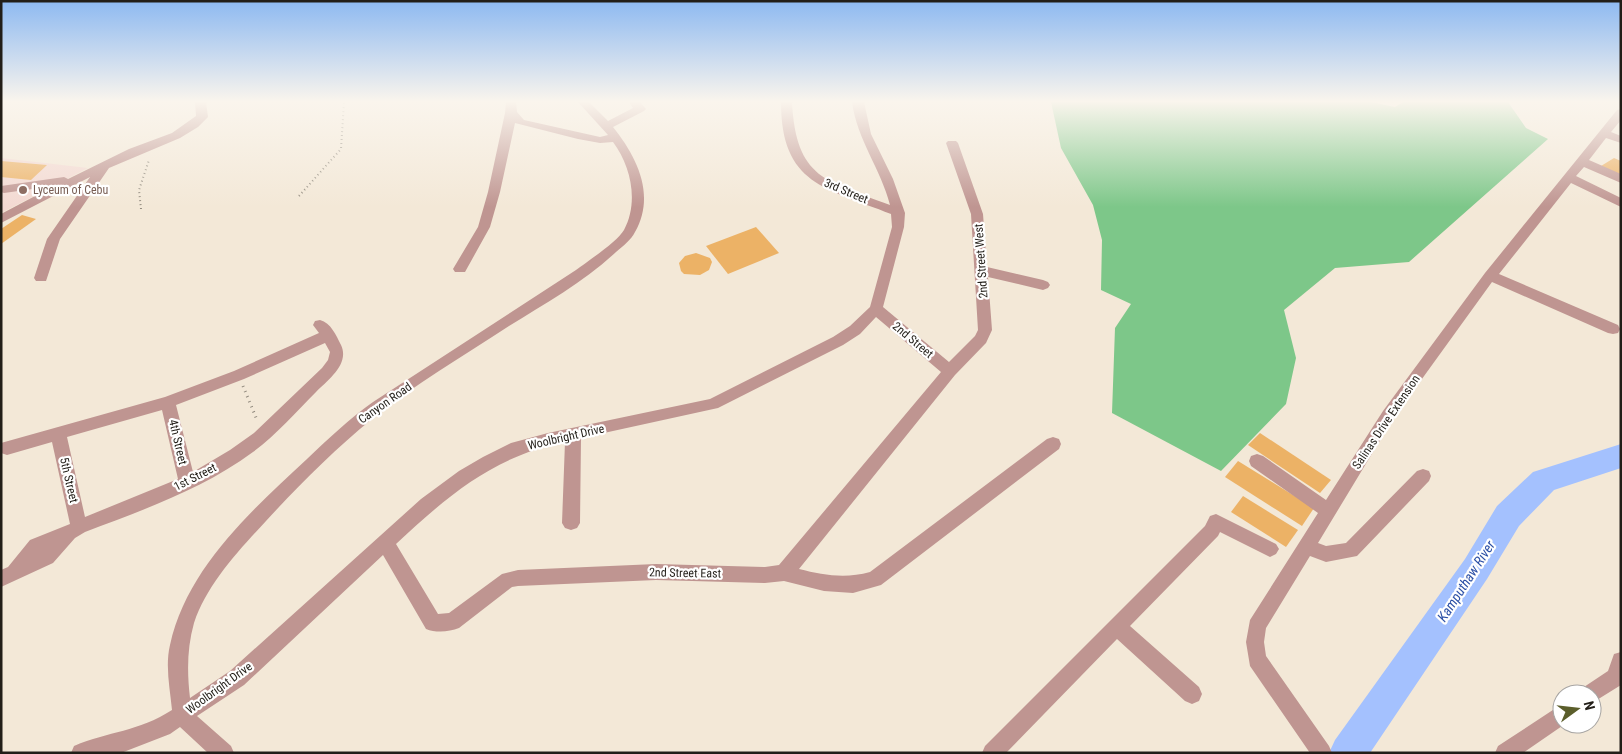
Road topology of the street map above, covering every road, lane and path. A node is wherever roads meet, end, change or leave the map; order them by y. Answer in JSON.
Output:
{"nodes":[{"id":1,"x":169,"y":137,"type":"edge"},
{"id":2,"x":342,"y":137,"type":"edge"},
{"id":3,"x":505,"y":137,"type":"edge"},
{"id":4,"x":585,"y":137,"type":"edge"},
{"id":5,"x":604,"y":137,"type":"edge"},
{"id":6,"x":615,"y":137,"type":"edge"},
{"id":7,"x":790,"y":137,"type":"edge"},
{"id":8,"x":866,"y":137,"type":"edge"},
{"id":9,"x":1601,"y":137,"type":"edge"},
{"id":10,"x":952,"y":143,"type":"dead end"},
{"id":11,"x":150,"y":156,"type":"dead end"},
{"id":12,"x":1581,"y":161,"type":"junction"},
{"id":13,"x":105,"y":165,"type":"junction"},
{"id":14,"x":1569,"y":177,"type":"junction"},
{"id":15,"x":1621,"y":179,"type":"edge"},
{"id":16,"x":73,"y":180,"type":"junction"},
{"id":17,"x":4,"y":189,"type":"dead end"},
{"id":18,"x":300,"y":196,"type":"dead end"},
{"id":19,"x":1621,"y":203,"type":"edge"},
{"id":20,"x":141,"y":210,"type":"dead end"},
{"id":21,"x":899,"y":213,"type":"junction"},
{"id":22,"x":1,"y":219,"type":"edge"},
{"id":23,"x":460,"y":269,"type":"dead end"},
{"id":24,"x":982,"y":271,"type":"junction"},
{"id":25,"x":1490,"y":276,"type":"junction"},
{"id":26,"x":40,"y":278,"type":"dead end"},
{"id":27,"x":1043,"y":285,"type":"dead end"},
{"id":28,"x":876,"y":309,"type":"junction"},
{"id":29,"x":1613,"y":329,"type":"dead end"},
{"id":30,"x":950,"y":371,"type":"junction"},
{"id":31,"x":239,"y":375,"type":"junction"},
{"id":32,"x":168,"y":402,"type":"junction"},
{"id":33,"x":58,"y":434,"type":"junction"},
{"id":34,"x":262,"y":434,"type":"junction"},
{"id":35,"x":573,"y":434,"type":"junction"},
{"id":36,"x":1053,"y":444,"type":"dead end"},
{"id":37,"x":8,"y":448,"type":"dead end"},
{"id":38,"x":1257,"y":461,"type":"dead end"},
{"id":39,"x":1423,"y":476,"type":"dead end"},
{"id":40,"x":187,"y":483,"type":"junction"},
{"id":41,"x":1328,"y":511,"type":"junction"},
{"id":42,"x":571,"y":523,"type":"dead end"},
{"id":43,"x":74,"y":530,"type":"junction"},
{"id":44,"x":386,"y":542,"type":"junction"},
{"id":45,"x":1307,"y":546,"type":"junction"},
{"id":46,"x":1270,"y":548,"type":"dead end"},
{"id":47,"x":784,"y":573,"type":"junction"},
{"id":48,"x":8,"y":576,"type":"edge"},
{"id":49,"x":1117,"y":627,"type":"junction"},
{"id":50,"x":1619,"y":675,"type":"edge"},
{"id":51,"x":1602,"y":687,"type":"edge"},
{"id":52,"x":1192,"y":694,"type":"dead end"},
{"id":53,"x":182,"y":715,"type":"junction"},
{"id":54,"x":1552,"y":721,"type":"edge"},
{"id":55,"x":81,"y":753,"type":"edge"},
{"id":56,"x":224,"y":753,"type":"edge"},
{"id":57,"x":992,"y":753,"type":"edge"},
{"id":58,"x":1322,"y":753,"type":"edge"},
{"id":59,"x":1505,"y":753,"type":"edge"}],
"edges":[{"from":1,"to":13,"type":"street"},
{"from":2,"to":18,"type":"path"},
{"from":3,"to":23,"type":"street"},
{"from":4,"to":5,"type":"street"},
{"from":6,"to":53,"type":"street","name":"Canyon Road"},
{"from":7,"to":21,"type":"street","name":"3rd Street"},
{"from":8,"to":21,"type":"street","name":"Woolbright Drive"},
{"from":9,"to":12,"type":"street","name":"Salinas Drive Extension"},
{"from":10,"to":24,"type":"street","name":"2nd Street West"},
{"from":11,"to":20,"type":"path"},
{"from":12,"to":14,"type":"street","name":"Salinas Drive Extension"},
{"from":12,"to":15,"type":"street"},
{"from":13,"to":16,"type":"street"},
{"from":13,"to":26,"type":"street"},
{"from":14,"to":19,"type":"street"},
{"from":14,"to":25,"type":"street","name":"Salinas Drive Extension"},
{"from":16,"to":17,"type":"street"},
{"from":16,"to":22,"type":"street"},
{"from":21,"to":28,"type":"street","name":"Woolbright Drive"},
{"from":24,"to":27,"type":"street"},
{"from":24,"to":30,"type":"street","name":"2nd Street West"},
{"from":25,"to":29,"type":"street"},
{"from":25,"to":41,"type":"street","name":"Salinas Drive Extension"},
{"from":28,"to":30,"type":"street","name":"2nd Street"},
{"from":28,"to":35,"type":"street","name":"Woolbright Drive"},
{"from":30,"to":47,"type":"street"},
{"from":31,"to":32,"type":"street"},
{"from":31,"to":34,"type":"path"},
{"from":31,"to":34,"type":"street","name":"1st Street"},
{"from":32,"to":33,"type":"street"},
{"from":32,"to":40,"type":"street","name":"4th Street"},
{"from":33,"to":37,"type":"street"},
{"from":33,"to":43,"type":"street","name":"5th Street"},
{"from":34,"to":40,"type":"street","name":"1st Street"},
{"from":35,"to":42,"type":"street"},
{"from":35,"to":44,"type":"street","name":"Woolbright Drive"},
{"from":36,"to":47,"type":"street"},
{"from":38,"to":41,"type":"street"},
{"from":39,"to":45,"type":"street"},
{"from":40,"to":43,"type":"street","name":"1st Street"},
{"from":41,"to":45,"type":"street","name":"Salinas Drive Extension"},
{"from":43,"to":48,"type":"street","name":"1st Street"},
{"from":43,"to":48,"type":"street"},
{"from":44,"to":47,"type":"street","name":"2nd Street East"},
{"from":44,"to":53,"type":"street","name":"Woolbright Drive"},
{"from":45,"to":58,"type":"street","name":"Salinas Drive Extension"},
{"from":46,"to":49,"type":"street"},
{"from":49,"to":52,"type":"street"},
{"from":49,"to":57,"type":"street"},
{"from":50,"to":51,"type":"street"},
{"from":53,"to":55,"type":"street","name":"Woolbright Drive"},
{"from":53,"to":56,"type":"street"},
{"from":54,"to":59,"type":"street"}]}
